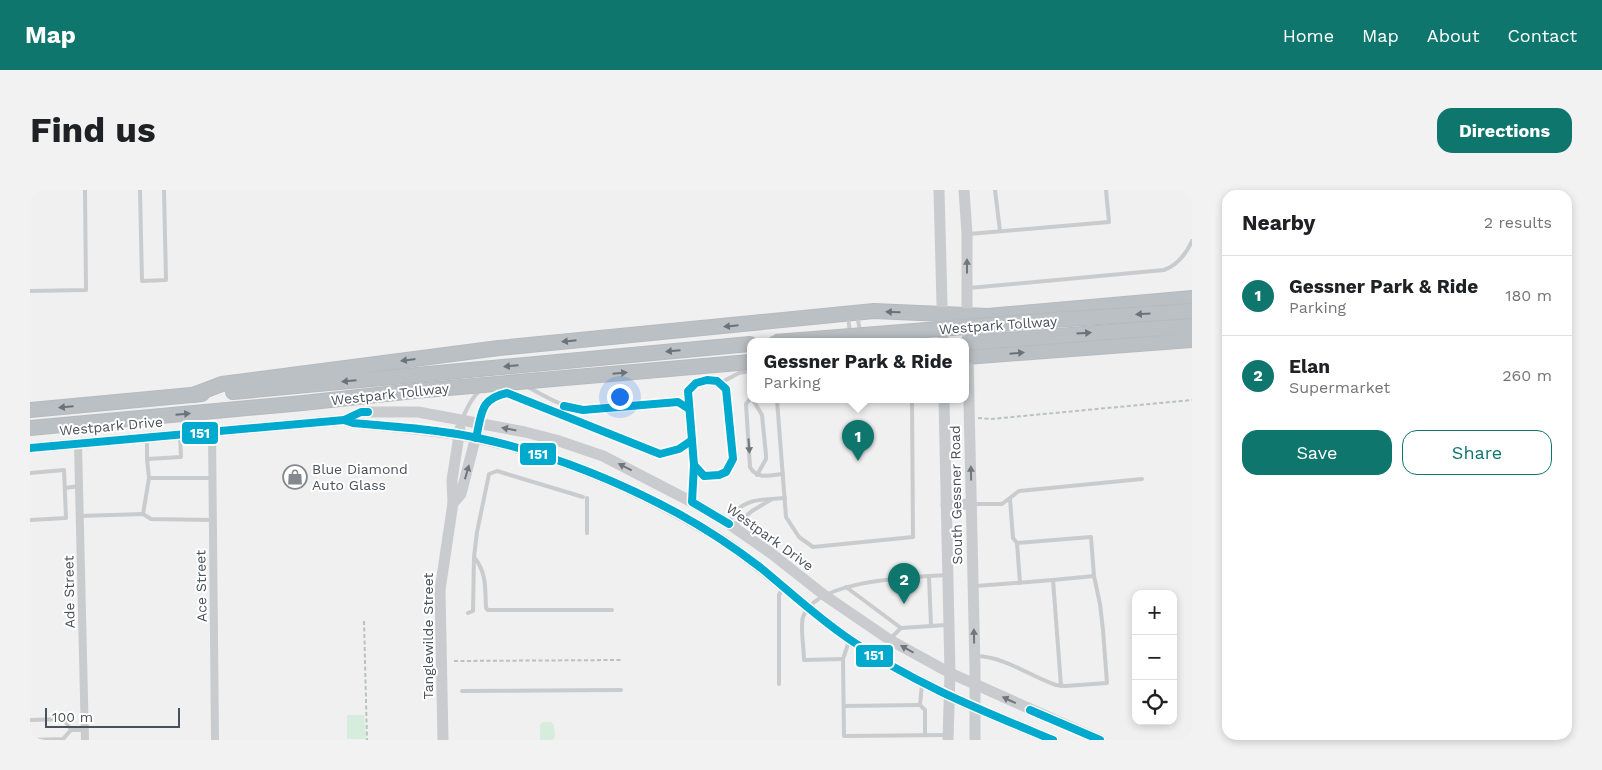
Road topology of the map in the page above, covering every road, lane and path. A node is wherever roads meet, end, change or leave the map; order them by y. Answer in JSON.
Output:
{"nodes":[{"id":1,"x":85,"y":190,"type":"edge"},
{"id":2,"x":140,"y":190,"type":"edge"},
{"id":3,"x":164,"y":190,"type":"edge"},
{"id":4,"x":939,"y":190,"type":"edge"},
{"id":5,"x":964,"y":190,"type":"edge"},
{"id":6,"x":995,"y":190,"type":"edge"},
{"id":7,"x":1106,"y":190,"type":"edge"},
{"id":8,"x":1000,"y":231,"type":"junction"},
{"id":9,"x":967,"y":234,"type":"junction"},
{"id":10,"x":1192,"y":241,"type":"edge"},
{"id":11,"x":967,"y":288,"type":"junction"},
{"id":12,"x":30,"y":291,"type":"edge"},
{"id":13,"x":1192,"y":298,"type":"edge"},
{"id":14,"x":1192,"y":311,"type":"edge"},
{"id":15,"x":941,"y":313,"type":"junction"},
{"id":16,"x":853,"y":314,"type":"junction"},
{"id":17,"x":967,"y":315,"type":"junction"},
{"id":18,"x":1192,"y":326,"type":"edge"},
{"id":19,"x":826,"y":338,"type":"edge"},
{"id":20,"x":851,"y":338,"type":"edge"},
{"id":21,"x":861,"y":338,"type":"edge"},
{"id":22,"x":943,"y":338,"type":"edge"},
{"id":23,"x":966,"y":338,"type":"edge"},
{"id":24,"x":1192,"y":340,"type":"edge"},
{"id":25,"x":745,"y":345,"type":"edge"},
{"id":26,"x":969,"y":352,"type":"edge"},
{"id":27,"x":969,"y":352,"type":"edge"},
{"id":28,"x":747,"y":362,"type":"edge"},
{"id":29,"x":747,"y":372,"type":"edge"},
{"id":30,"x":722,"y":382,"type":"junction"},
{"id":31,"x":192,"y":395,"type":"junction"},
{"id":32,"x":1192,"y":400,"type":"edge"},
{"id":33,"x":748,"y":403,"type":"edge"},
{"id":34,"x":754,"y":403,"type":"edge"},
{"id":35,"x":777,"y":403,"type":"edge"},
{"id":36,"x":912,"y":403,"type":"edge"},
{"id":37,"x":944,"y":403,"type":"edge"},
{"id":38,"x":968,"y":403,"type":"edge"},
{"id":39,"x":689,"y":408,"type":"junction"},
{"id":40,"x":30,"y":410,"type":"edge"},
{"id":41,"x":969,"y":418,"type":"junction"},
{"id":42,"x":344,"y":420,"type":"junction"},
{"id":43,"x":462,"y":420,"type":"junction"},
{"id":44,"x":480,"y":423,"type":"junction"},
{"id":45,"x":30,"y":428,"type":"edge"},
{"id":46,"x":212,"y":432,"type":"junction"},
{"id":47,"x":180,"y":435,"type":"junction"},
{"id":48,"x":458,"y":435,"type":"junction"},
{"id":49,"x":147,"y":438,"type":"junction"},
{"id":50,"x":476,"y":438,"type":"junction"},
{"id":51,"x":692,"y":440,"type":"junction"},
{"id":52,"x":78,"y":444,"type":"junction"},
{"id":53,"x":30,"y":448,"type":"edge"},
{"id":54,"x":603,"y":456,"type":"junction"},
{"id":55,"x":148,"y":459,"type":"junction"},
{"id":56,"x":694,"y":465,"type":"junction"},
{"id":57,"x":30,"y":473,"type":"edge"},
{"id":58,"x":593,"y":474,"type":"junction"},
{"id":59,"x":783,"y":474,"type":"junction"},
{"id":60,"x":757,"y":475,"type":"junction"},
{"id":61,"x":149,"y":478,"type":"junction"},
{"id":62,"x":212,"y":478,"type":"junction"},
{"id":63,"x":1142,"y":479,"type":"dead end"},
{"id":64,"x":79,"y":486,"type":"junction"},
{"id":65,"x":65,"y":488,"type":"junction"},
{"id":66,"x":785,"y":498,"type":"junction"},
{"id":67,"x":772,"y":499,"type":"junction"},
{"id":68,"x":1010,"y":499,"type":"junction"},
{"id":69,"x":692,"y":502,"type":"junction"},
{"id":70,"x":453,"y":503,"type":"junction"},
{"id":71,"x":971,"y":504,"type":"junction"},
{"id":72,"x":946,"y":506,"type":"junction"},
{"id":73,"x":143,"y":514,"type":"junction"},
{"id":74,"x":80,"y":516,"type":"junction"},
{"id":75,"x":30,"y":520,"type":"edge"},
{"id":76,"x":212,"y":520,"type":"junction"},
{"id":77,"x":729,"y":524,"type":"junction"},
{"id":78,"x":587,"y":533,"type":"dead end"},
{"id":79,"x":719,"y":538,"type":"junction"},
{"id":80,"x":1017,"y":544,"type":"junction"},
{"id":81,"x":474,"y":557,"type":"junction"},
{"id":82,"x":948,"y":575,"type":"junction"},
{"id":83,"x":1094,"y":576,"type":"junction"},
{"id":84,"x":928,"y":577,"type":"junction"},
{"id":85,"x":1053,"y":580,"type":"junction"},
{"id":86,"x":1020,"y":583,"type":"junction"},
{"id":87,"x":973,"y":586,"type":"junction"},
{"id":88,"x":783,"y":587,"type":"junction"},
{"id":89,"x":846,"y":587,"type":"junction"},
{"id":90,"x":824,"y":595,"type":"junction"},
{"id":91,"x":808,"y":607,"type":"junction"},
{"id":92,"x":612,"y":610,"type":"dead end"},
{"id":93,"x":468,"y":613,"type":"dead end"},
{"id":94,"x":364,"y":621,"type":"dead end"},
{"id":95,"x":948,"y":625,"type":"junction"},
{"id":96,"x":930,"y":626,"type":"junction"},
{"id":97,"x":901,"y":628,"type":"junction"},
{"id":98,"x":850,"y":639,"type":"junction"},
{"id":99,"x":890,"y":640,"type":"junction"},
{"id":100,"x":975,"y":656,"type":"junction"},
{"id":101,"x":843,"y":659,"type":"junction"},
{"id":102,"x":621,"y":660,"type":"dead end"},
{"id":103,"x":454,"y":661,"type":"dead end"},
{"id":104,"x":950,"y":673,"type":"junction"},
{"id":105,"x":923,"y":682,"type":"junction"},
{"id":106,"x":779,"y":684,"type":"dead end"},
{"id":107,"x":975,"y":684,"type":"junction"},
{"id":108,"x":1061,"y":686,"type":"junction"},
{"id":109,"x":621,"y":690,"type":"dead end"},
{"id":110,"x":462,"y":691,"type":"dead end"},
{"id":111,"x":948,"y":695,"type":"junction"},
{"id":112,"x":920,"y":705,"type":"junction"},
{"id":113,"x":844,"y":706,"type":"junction"},
{"id":114,"x":975,"y":706,"type":"junction"},
{"id":115,"x":30,"y":720,"type":"edge"},
{"id":116,"x":71,"y":730,"type":"junction"},
{"id":117,"x":85,"y":730,"type":"junction"},
{"id":118,"x":927,"y":737,"type":"edge"},
{"id":119,"x":948,"y":738,"type":"edge"},
{"id":120,"x":1049,"y":739,"type":"edge"},
{"id":121,"x":30,"y":740,"type":"edge"},
{"id":122,"x":85,"y":740,"type":"edge"},
{"id":123,"x":215,"y":740,"type":"edge"},
{"id":124,"x":367,"y":740,"type":"edge"},
{"id":125,"x":443,"y":740,"type":"edge"},
{"id":126,"x":975,"y":740,"type":"edge"},
{"id":127,"x":1100,"y":740,"type":"edge"}],
"edges":[{"from":1,"to":12,"type":"lane"},
{"from":2,"to":3,"type":"lane"},
{"from":4,"to":15,"type":"main road"},
{"from":5,"to":9,"type":"main road","name":"South Gessner Road"},
{"from":6,"to":8,"type":"lane"},
{"from":7,"to":8,"type":"lane"},
{"from":8,"to":9,"type":"lane"},
{"from":11,"to":9,"type":"main road","name":"South Gessner Road","one_way":true},
{"from":10,"to":11,"type":"lane"},
{"from":11,"to":17,"type":"main road","name":"South Gessner Road"},
{"from":13,"to":17,"type":"highway"},
{"from":14,"to":19,"type":"highway","name":"Westpark Tollway","one_way":true,"bridge":true},
{"from":15,"to":16,"type":"highway","one_way":true},
{"from":15,"to":17,"type":"highway"},
{"from":15,"to":22,"type":"main road"},
{"from":16,"to":20,"type":"lane"},
{"from":16,"to":21,"type":"lane"},
{"from":16,"to":31,"type":"highway","one_way":true},
{"from":17,"to":23,"type":"main road","name":"South Gessner Road"},
{"from":26,"to":18,"type":"highway","name":"Westpark Tollway","one_way":true,"bridge":true},
{"from":27,"to":24,"type":"highway","one_way":true},
{"from":25,"to":31,"type":"highway","name":"Westpark Tollway","one_way":true},
{"from":45,"to":28,"type":"highway","name":"Westpark Tollway","one_way":true,"bridge":true},
{"from":29,"to":30,"type":"lane"},
{"from":30,"to":39,"type":"lane"},
{"from":30,"to":56,"type":"lane"},
{"from":31,"to":40,"type":"highway","name":"Westpark Tollway","one_way":true},
{"from":32,"to":41,"type":"path"},
{"from":33,"to":60,"type":"lane","one_way":true},
{"from":34,"to":60,"type":"lane"},
{"from":35,"to":59,"type":"lane"},
{"from":36,"to":66,"type":"lane"},
{"from":37,"to":72,"type":"main road","name":"South Gessner Road"},
{"from":38,"to":41,"type":"main road","name":"South Gessner Road"},
{"from":39,"to":43,"type":"lane"},
{"from":39,"to":51,"type":"lane"},
{"from":71,"to":41,"type":"main road","name":"South Gessner Road","one_way":true},
{"from":42,"to":43,"type":"main road","name":"Westpark Drive"},
{"from":42,"to":46,"type":"main road","name":"Westpark Drive"},
{"from":42,"to":48,"type":"main road","name":"Westpark Drive"},
{"from":43,"to":44,"type":"main road","name":"Westpark Drive"},
{"from":43,"to":48,"type":"main road","name":"Tanglewilde Street"},
{"from":44,"to":50,"type":"main road","name":"Tanglewilde Street"},
{"from":44,"to":51,"type":"lane"},
{"from":54,"to":44,"type":"main road","name":"Westpark Drive","one_way":true},
{"from":46,"to":47,"type":"main road","name":"Westpark Drive"},
{"from":46,"to":62,"type":"street","name":"Ace Street"},
{"from":47,"to":49,"type":"main road","name":"Westpark Drive"},
{"from":47,"to":55,"type":"lane"},
{"from":48,"to":50,"type":"main road","name":"Westpark Drive"},
{"from":48,"to":70,"type":"main road","name":"Tanglewilde Street"},
{"from":49,"to":52,"type":"main road","name":"Westpark Drive"},
{"from":49,"to":55,"type":"lane"},
{"from":50,"to":58,"type":"main road","name":"Westpark Drive"},
{"from":70,"to":50,"type":"main road","name":"Tanglewilde Street","one_way":true},
{"from":51,"to":56,"type":"lane"},
{"from":52,"to":53,"type":"main road","name":"Westpark Drive"},
{"from":52,"to":64,"type":"street","name":"Ade Street"},
{"from":54,"to":58,"type":"main road"},
{"from":69,"to":54,"type":"main road","name":"Westpark Drive","one_way":true},
{"from":55,"to":61,"type":"lane"},
{"from":56,"to":69,"type":"lane"},
{"from":57,"to":65,"type":"lane"},
{"from":58,"to":79,"type":"main road","name":"Westpark Drive"},
{"from":59,"to":60,"type":"lane"},
{"from":59,"to":66,"type":"lane"},
{"from":61,"to":62,"type":"lane"},
{"from":61,"to":73,"type":"lane"},
{"from":62,"to":76,"type":"street","name":"Ace Street"},
{"from":63,"to":68,"type":"lane"},
{"from":64,"to":65,"type":"lane"},
{"from":64,"to":74,"type":"street","name":"Ade Street"},
{"from":65,"to":75,"type":"lane"},
{"from":66,"to":67,"type":"lane"},
{"from":67,"to":77,"type":"lane"},
{"from":67,"to":77,"type":"lane"},
{"from":68,"to":71,"type":"lane"},
{"from":68,"to":80,"type":"lane"},
{"from":69,"to":77,"type":"main road","name":"Westpark Drive"},
{"from":70,"to":125,"type":"main road","name":"Tanglewilde Street"},
{"from":71,"to":72,"type":"main road"},
{"from":71,"to":87,"type":"main road","name":"South Gessner Road"},
{"from":72,"to":82,"type":"main road","name":"South Gessner Road"},
{"from":73,"to":74,"type":"lane"},
{"from":73,"to":76,"type":"lane"},
{"from":74,"to":117,"type":"street","name":"Ade Street"},
{"from":76,"to":123,"type":"street","name":"Ace Street"},
{"from":77,"to":79,"type":"main road"},
{"from":77,"to":90,"type":"main road","name":"Westpark Drive"},
{"from":78,"to":81,"type":"lane"},
{"from":79,"to":88,"type":"main road","name":"Westpark Drive"},
{"from":80,"to":83,"type":"lane"},
{"from":80,"to":86,"type":"lane"},
{"from":81,"to":92,"type":"lane"},
{"from":81,"to":93,"type":"lane"},
{"from":82,"to":84,"type":"lane"},
{"from":82,"to":95,"type":"main road","name":"South Gessner Road"},
{"from":83,"to":85,"type":"lane"},
{"from":83,"to":108,"type":"lane"},
{"from":84,"to":89,"type":"lane"},
{"from":84,"to":96,"type":"lane"},
{"from":85,"to":86,"type":"lane"},
{"from":85,"to":108,"type":"lane"},
{"from":86,"to":87,"type":"lane"},
{"from":100,"to":87,"type":"main road","name":"South Gessner Road","one_way":true},
{"from":88,"to":91,"type":"main road","name":"Westpark Drive"},
{"from":88,"to":106,"type":"lane"},
{"from":89,"to":90,"type":"lane"},
{"from":89,"to":97,"type":"lane"},
{"from":90,"to":91,"type":"lane"},
{"from":90,"to":99,"type":"main road","name":"Westpark Drive"},
{"from":91,"to":98,"type":"main road","name":"Westpark Drive"},
{"from":91,"to":101,"type":"lane"},
{"from":94,"to":124,"type":"path"},
{"from":95,"to":96,"type":"lane"},
{"from":95,"to":104,"type":"main road","name":"South Gessner Road"},
{"from":96,"to":97,"type":"lane"},
{"from":97,"to":99,"type":"lane"},
{"from":98,"to":101,"type":"lane"},
{"from":98,"to":105,"type":"main road","name":"Westpark Drive"},
{"from":104,"to":99,"type":"main road","name":"Westpark Drive","one_way":true},
{"from":100,"to":107,"type":"main road","name":"South Gessner Road"},
{"from":100,"to":108,"type":"lane"},
{"from":101,"to":113,"type":"lane"},
{"from":102,"to":103,"type":"path"},
{"from":104,"to":107,"type":"main road","name":"Westpark Drive"},
{"from":104,"to":111,"type":"main road","name":"South Gessner Road"},
{"from":105,"to":111,"type":"main road","name":"Westpark Drive"},
{"from":105,"to":112,"type":"lane"},
{"from":107,"to":114,"type":"main road","name":"South Gessner Road"},
{"from":127,"to":107,"type":"main road","name":"Westpark Drive","one_way":true},
{"from":109,"to":110,"type":"lane"},
{"from":111,"to":114,"type":"main road","name":"Westpark Drive"},
{"from":111,"to":119,"type":"main road","name":"South Gessner Road"},
{"from":112,"to":113,"type":"lane"},
{"from":112,"to":118,"type":"lane"},
{"from":113,"to":118,"type":"lane"},
{"from":114,"to":120,"type":"main road","name":"Westpark Drive"},
{"from":114,"to":126,"type":"main road","name":"South Gessner Road"},
{"from":115,"to":116,"type":"lane"},
{"from":116,"to":117,"type":"lane"},
{"from":116,"to":121,"type":"lane"},
{"from":117,"to":122,"type":"street","name":"Ade Street"},
{"from":118,"to":119,"type":"lane"}]}
